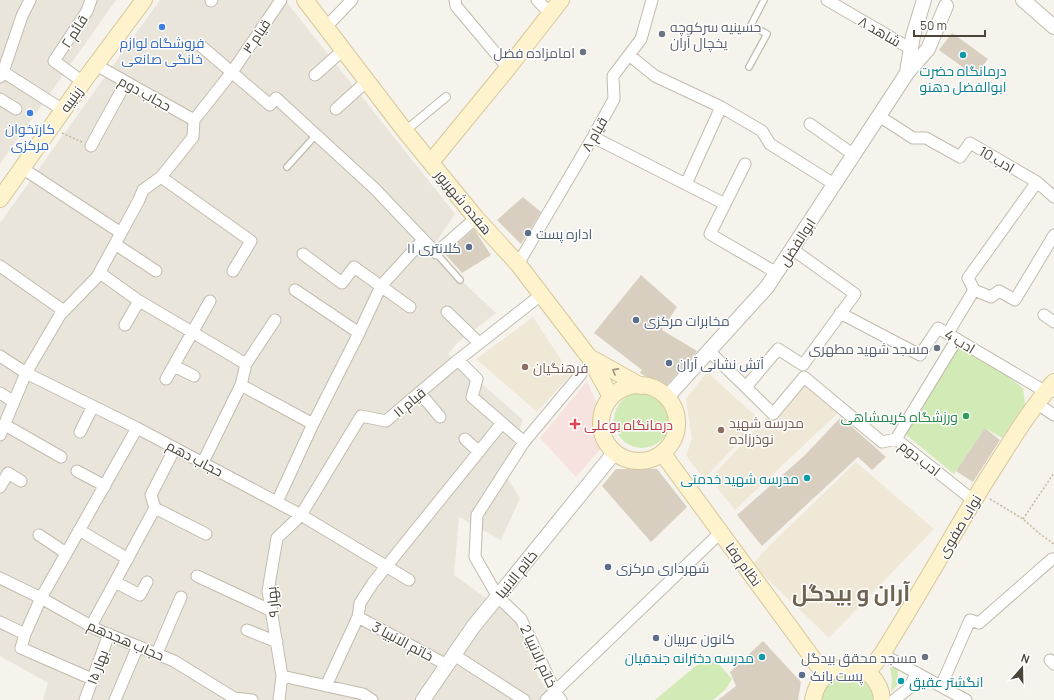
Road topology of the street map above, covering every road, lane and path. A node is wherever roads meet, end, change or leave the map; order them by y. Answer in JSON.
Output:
{"nodes":[{"id":1,"x":30,"y":0,"type":"edge"},
{"id":2,"x":91,"y":0,"type":"edge"},
{"id":3,"x":144,"y":0,"type":"edge"},
{"id":4,"x":281,"y":0,"type":"edge"},
{"id":5,"x":305,"y":0,"type":"edge"},
{"id":6,"x":352,"y":0,"type":"edge"},
{"id":7,"x":455,"y":0,"type":"edge"},
{"id":8,"x":537,"y":0,"type":"edge"},
{"id":9,"x":561,"y":0,"type":"edge"},
{"id":10,"x":652,"y":0,"type":"edge"},
{"id":11,"x":764,"y":0,"type":"edge"},
{"id":12,"x":924,"y":0,"type":"edge"},
{"id":13,"x":928,"y":0,"type":"edge"},
{"id":14,"x":1023,"y":0,"type":"edge"},
{"id":15,"x":830,"y":1,"type":"edge"},
{"id":16,"x":949,"y":3,"type":"edge"},
{"id":17,"x":550,"y":14,"type":"junction"},
{"id":18,"x":326,"y":27,"type":"junction"},
{"id":19,"x":1054,"y":27,"type":"edge"},
{"id":20,"x":201,"y":46,"type":"dead end"},
{"id":21,"x":911,"y":49,"type":"junction"},
{"id":22,"x":342,"y":51,"type":"junction"},
{"id":23,"x":629,"y":55,"type":"junction"},
{"id":24,"x":96,"y":65,"type":"junction"},
{"id":25,"x":749,"y":67,"type":"dead end"},
{"id":26,"x":508,"y":68,"type":"junction"},
{"id":27,"x":232,"y":72,"type":"junction"},
{"id":28,"x":1,"y":73,"type":"edge"},
{"id":29,"x":907,"y":73,"type":"junction"},
{"id":30,"x":315,"y":75,"type":"dead end"},
{"id":31,"x":367,"y":81,"type":"junction"},
{"id":32,"x":83,"y":82,"type":"junction"},
{"id":33,"x":126,"y":82,"type":"junction"},
{"id":34,"x":446,"y":97,"type":"dead end"},
{"id":35,"x":0,"y":99,"type":"edge"},
{"id":36,"x":721,"y":106,"type":"junction"},
{"id":37,"x":336,"y":109,"type":"dead end"},
{"id":38,"x":16,"y":110,"type":"dead end"},
{"id":39,"x":63,"y":110,"type":"junction"},
{"id":40,"x":879,"y":116,"type":"junction"},
{"id":41,"x":194,"y":120,"type":"junction"},
{"id":42,"x":810,"y":124,"type":"dead end"},
{"id":43,"x":50,"y":128,"type":"junction"},
{"id":44,"x":405,"y":131,"type":"junction"},
{"id":45,"x":316,"y":135,"type":"junction"},
{"id":46,"x":593,"y":137,"type":"junction"},
{"id":47,"x":91,"y":146,"type":"joint"},
{"id":48,"x":854,"y":155,"type":"junction"},
{"id":49,"x":431,"y":162,"type":"junction"},
{"id":50,"x":745,"y":164,"type":"dead end"},
{"id":51,"x":287,"y":167,"type":"dead end"},
{"id":52,"x":22,"y":168,"type":"junction"},
{"id":53,"x":161,"y":177,"type":"junction"},
{"id":54,"x":1037,"y":182,"type":"junction"},
{"id":55,"x":686,"y":184,"type":"junction"},
{"id":56,"x":834,"y":184,"type":"junction"},
{"id":57,"x":1054,"y":197,"type":"edge"},
{"id":58,"x":0,"y":199,"type":"edge"},
{"id":59,"x":725,"y":204,"type":"junction"},
{"id":60,"x":476,"y":218,"type":"junction"},
{"id":61,"x":121,"y":233,"type":"junction"},
{"id":62,"x":1054,"y":235,"type":"edge"},
{"id":63,"x":423,"y":240,"type":"junction"},
{"id":64,"x":115,"y":244,"type":"junction"},
{"id":65,"x":792,"y":249,"type":"junction"},
{"id":66,"x":303,"y":254,"type":"dead end"},
{"id":67,"x":436,"y":254,"type":"junction"},
{"id":68,"x":518,"y":264,"type":"junction"},
{"id":69,"x":0,"y":266,"type":"edge"},
{"id":70,"x":233,"y":270,"type":"dead end"},
{"id":71,"x":156,"y":271,"type":"dead end"},
{"id":72,"x":100,"y":273,"type":"junction"},
{"id":73,"x":777,"y":273,"type":"junction"},
{"id":74,"x":460,"y":280,"type":"dead end"},
{"id":75,"x":381,"y":286,"type":"junction"},
{"id":76,"x":295,"y":290,"type":"dead end"},
{"id":77,"x":974,"y":290,"type":"junction"},
{"id":78,"x":541,"y":295,"type":"junction"},
{"id":79,"x":136,"y":299,"type":"junction"},
{"id":80,"x":210,"y":301,"type":"dead end"},
{"id":81,"x":410,"y":307,"type":"dead end"},
{"id":82,"x":64,"y":311,"type":"junction"},
{"id":83,"x":447,"y":312,"type":"dead end"},
{"id":84,"x":840,"y":314,"type":"junction"},
{"id":85,"x":1044,"y":315,"type":"dead end"},
{"id":86,"x":276,"y":320,"type":"dead end"},
{"id":87,"x":1054,"y":322,"type":"edge"},
{"id":88,"x":125,"y":325,"type":"dead end"},
{"id":89,"x":192,"y":332,"type":"junction"},
{"id":90,"x":359,"y":333,"type":"junction"},
{"id":91,"x":952,"y":336,"type":"junction"},
{"id":92,"x":479,"y":343,"type":"junction"},
{"id":93,"x":709,"y":351,"type":"junction"},
{"id":94,"x":0,"y":356,"type":"edge"},
{"id":95,"x":588,"y":357,"type":"junction"},
{"id":96,"x":458,"y":360,"type":"junction"},
{"id":97,"x":246,"y":364,"type":"junction"},
{"id":98,"x":803,"y":364,"type":"junction"},
{"id":99,"x":174,"y":366,"type":"junction"},
{"id":100,"x":26,"y":373,"type":"junction"},
{"id":101,"x":581,"y":374,"type":"dead end"},
{"id":102,"x":194,"y":376,"type":"dead end"},
{"id":103,"x":804,"y":377,"type":"junction"},
{"id":104,"x":166,"y":379,"type":"dead end"},
{"id":105,"x":241,"y":385,"type":"junction"},
{"id":106,"x":641,"y":386,"type":"junction"},
{"id":107,"x":746,"y":387,"type":"junction"},
{"id":108,"x":1047,"y":392,"type":"edge"},
{"id":109,"x":0,"y":393,"type":"edge"},
{"id":110,"x":420,"y":393,"type":"junction"},
{"id":111,"x":611,"y":397,"type":"junction"},
{"id":112,"x":667,"y":397,"type":"junction"},
{"id":113,"x":14,"y":402,"type":"junction"},
{"id":114,"x":93,"y":406,"type":"junction"},
{"id":115,"x":1054,"y":415,"type":"edge"},
{"id":116,"x":440,"y":417,"type":"dead end"},
{"id":117,"x":502,"y":423,"type":"junction"},
{"id":118,"x":313,"y":424,"type":"junction"},
{"id":119,"x":137,"y":428,"type":"junction"},
{"id":120,"x":2,"y":430,"type":"edge"},
{"id":121,"x":80,"y":432,"type":"dead end"},
{"id":122,"x":465,"y":439,"type":"dead end"},
{"id":123,"x":896,"y":439,"type":"junction"},
{"id":124,"x":524,"y":442,"type":"junction"},
{"id":125,"x":175,"y":448,"type":"junction"},
{"id":126,"x":479,"y":452,"type":"junction"},
{"id":127,"x":614,"y":453,"type":"junction"},
{"id":128,"x":663,"y":454,"type":"junction"},
{"id":129,"x":61,"y":457,"type":"dead end"},
{"id":130,"x":203,"y":462,"type":"junction"},
{"id":131,"x":77,"y":471,"type":"dead end"},
{"id":132,"x":1054,"y":472,"type":"edge"},
{"id":133,"x":21,"y":481,"type":"dead end"},
{"id":134,"x":0,"y":486,"type":"edge"},
{"id":135,"x":104,"y":486,"type":"junction"},
{"id":136,"x":976,"y":497,"type":"junction"},
{"id":137,"x":277,"y":502,"type":"junction"},
{"id":138,"x":155,"y":508,"type":"junction"},
{"id":139,"x":301,"y":515,"type":"junction"},
{"id":140,"x":1023,"y":519,"type":"junction"},
{"id":141,"x":79,"y":530,"type":"junction"},
{"id":142,"x":720,"y":532,"type":"junction"},
{"id":143,"x":206,"y":534,"type":"dead end"},
{"id":144,"x":39,"y":536,"type":"dead end"},
{"id":145,"x":1054,"y":544,"type":"edge"},
{"id":146,"x":66,"y":553,"type":"junction"},
{"id":147,"x":128,"y":559,"type":"junction"},
{"id":148,"x":1054,"y":559,"type":"edge"},
{"id":149,"x":386,"y":566,"type":"junction"},
{"id":150,"x":197,"y":576,"type":"dead end"},
{"id":151,"x":0,"y":578,"type":"edge"},
{"id":152,"x":409,"y":580,"type":"dead end"},
{"id":153,"x":115,"y":582,"type":"junction"},
{"id":154,"x":147,"y":582,"type":"dead end"},
{"id":155,"x":181,"y":597,"type":"dead end"},
{"id":156,"x":498,"y":597,"type":"junction"},
{"id":157,"x":41,"y":598,"type":"junction"},
{"id":158,"x":272,"y":611,"type":"junction"},
{"id":159,"x":358,"y":617,"type":"junction"},
{"id":160,"x":0,"y":622,"type":"edge"},
{"id":161,"x":91,"y":626,"type":"junction"},
{"id":162,"x":247,"y":630,"type":"dead end"},
{"id":163,"x":25,"y":634,"type":"junction"},
{"id":164,"x":109,"y":634,"type":"junction"},
{"id":165,"x":277,"y":642,"type":"junction"},
{"id":166,"x":138,"y":646,"type":"junction"},
{"id":167,"x":156,"y":653,"type":"junction"},
{"id":168,"x":882,"y":654,"type":"junction"},
{"id":169,"x":451,"y":660,"type":"junction"},
{"id":170,"x":867,"y":673,"type":"junction"},
{"id":171,"x":917,"y":674,"type":"junction"},
{"id":172,"x":825,"y":675,"type":"junction"},
{"id":173,"x":282,"y":676,"type":"junction"},
{"id":174,"x":92,"y":679,"type":"junction"},
{"id":175,"x":326,"y":686,"type":"junction"},
{"id":176,"x":941,"y":686,"type":"junction"},
{"id":177,"x":558,"y":696,"type":"edge"},
{"id":178,"x":234,"y":699,"type":"edge"},
{"id":179,"x":85,"y":700,"type":"edge"},
{"id":180,"x":116,"y":700,"type":"edge"},
{"id":181,"x":252,"y":700,"type":"edge"},
{"id":182,"x":279,"y":700,"type":"edge"},
{"id":183,"x":372,"y":700,"type":"edge"},
{"id":184,"x":423,"y":700,"type":"edge"},
{"id":185,"x":524,"y":700,"type":"edge"},
{"id":186,"x":546,"y":700,"type":"edge"},
{"id":187,"x":812,"y":700,"type":"edge"},
{"id":188,"x":882,"y":700,"type":"edge"},
{"id":189,"x":894,"y":700,"type":"edge"},
{"id":190,"x":966,"y":700,"type":"edge"}],
"edges":[{"from":1,"to":28,"type":"street"},
{"from":2,"to":32,"type":"street","name":"قائم ۲"},
{"from":3,"to":24,"type":"main road","name":"زینبیه"},
{"from":4,"to":27,"type":"street","name":"قیام ۳"},
{"from":5,"to":18,"type":"main road","name":"هفده شهریور"},
{"from":6,"to":18,"type":"street"},
{"from":7,"to":26,"type":"street"},
{"from":8,"to":17,"type":"street"},
{"from":9,"to":17,"type":"main road"},
{"from":10,"to":23,"type":"street","name":"قیام ۸"},
{"from":11,"to":25,"type":"lane"},
{"from":12,"to":21,"type":"street"},
{"from":13,"to":16,"type":"street"},
{"from":14,"to":19,"type":"street"},
{"from":15,"to":21,"type":"street","name":"شاهد ۸"},
{"from":16,"to":29,"type":"street","name":"ابوالفضل"},
{"from":17,"to":26,"type":"main road"},
{"from":18,"to":22,"type":"main road","name":"هفده شهریور"},
{"from":20,"to":27,"type":"street"},
{"from":21,"to":29,"type":"street"},
{"from":22,"to":30,"type":"street"},
{"from":22,"to":31,"type":"main road","name":"هفده شهریور"},
{"from":23,"to":36,"type":"street"},
{"from":23,"to":46,"type":"street","name":"قیام ۸"},
{"from":24,"to":32,"type":"main road","name":"زینبیه"},
{"from":24,"to":33,"type":"street","name":"حجاب دوم"},
{"from":26,"to":49,"type":"main road"},
{"from":27,"to":41,"type":"street","name":"قیام ۳"},
{"from":27,"to":45,"type":"street"},
{"from":28,"to":39,"type":"street"},
{"from":29,"to":40,"type":"street","name":"ابوالفضل"},
{"from":31,"to":37,"type":"street"},
{"from":31,"to":44,"type":"main road","name":"هفده شهریور"},
{"from":32,"to":39,"type":"main road","name":"زینبیه"},
{"from":33,"to":41,"type":"street","name":"حجاب دوم"},
{"from":33,"to":47,"type":"street"},
{"from":34,"to":44,"type":"street"},
{"from":35,"to":38,"type":"street"},
{"from":36,"to":55,"type":"street"},
{"from":36,"to":56,"type":"street"},
{"from":39,"to":43,"type":"main road","name":"زینبیه"},
{"from":40,"to":48,"type":"street","name":"ابوالفضل"},
{"from":40,"to":54,"type":"street","name":"ادب 10"},
{"from":41,"to":53,"type":"street"},
{"from":42,"to":48,"type":"street"},
{"from":43,"to":47,"type":"path"},
{"from":43,"to":52,"type":"main road","name":"زینبیه"},
{"from":44,"to":49,"type":"main road","name":"هفده شهریور"},
{"from":45,"to":51,"type":"lane"},
{"from":45,"to":63,"type":"street"},
{"from":46,"to":55,"type":"street"},
{"from":46,"to":68,"type":"street","name":"قیام ۸"},
{"from":48,"to":56,"type":"street","name":"ابوالفضل"},
{"from":49,"to":60,"type":"main road","name":"هفده شهریور"},
{"from":50,"to":59,"type":"street"},
{"from":52,"to":58,"type":"main road","name":"زینبیه"},
{"from":52,"to":61,"type":"street"},
{"from":53,"to":61,"type":"street"},
{"from":53,"to":70,"type":"street"},
{"from":54,"to":57,"type":"street","name":"ادب 10"},
{"from":54,"to":77,"type":"street"},
{"from":55,"to":59,"type":"street"},
{"from":56,"to":65,"type":"street","name":"ابوالفضل"},
{"from":59,"to":73,"type":"street"},
{"from":60,"to":67,"type":"street"},
{"from":60,"to":68,"type":"main road","name":"هفده شهریور"},
{"from":61,"to":64,"type":"street"},
{"from":62,"to":77,"type":"street"},
{"from":63,"to":67,"type":"street"},
{"from":63,"to":75,"type":"street"},
{"from":64,"to":71,"type":"street"},
{"from":64,"to":72,"type":"street"},
{"from":65,"to":73,"type":"street","name":"ابوالفضل"},
{"from":65,"to":84,"type":"street"},
{"from":66,"to":75,"type":"street"},
{"from":67,"to":74,"type":"lane"},
{"from":68,"to":78,"type":"main road","name":"هفده شهریور"},
{"from":69,"to":82,"type":"street"},
{"from":72,"to":79,"type":"street"},
{"from":72,"to":82,"type":"street"},
{"from":73,"to":93,"type":"street","name":"ابوالفضل"},
{"from":75,"to":81,"type":"street"},
{"from":75,"to":90,"type":"street"},
{"from":76,"to":90,"type":"street"},
{"from":77,"to":91,"type":"street"},
{"from":78,"to":92,"type":"street","name":"قیام ۱۱"},
{"from":78,"to":95,"type":"main road","name":"هفده شهریور"},
{"from":79,"to":88,"type":"street"},
{"from":79,"to":89,"type":"street"},
{"from":80,"to":89,"type":"street"},
{"from":82,"to":100,"type":"street"},
{"from":83,"to":92,"type":"street"},
{"from":84,"to":91,"type":"street","name":"ادب 4"},
{"from":84,"to":98,"type":"street"},
{"from":85,"to":87,"type":"street"},
{"from":86,"to":97,"type":"street"},
{"from":89,"to":97,"type":"street"},
{"from":89,"to":99,"type":"street"},
{"from":90,"to":118,"type":"street"},
{"from":91,"to":108,"type":"street","name":"ادب 4"},
{"from":91,"to":123,"type":"street"},
{"from":92,"to":96,"type":"street","name":"قیام ۱۱"},
{"from":93,"to":107,"type":"street"},
{"from":93,"to":112,"type":"street","name":"ابوالفضل"},
{"from":94,"to":100,"type":"street","name":"حجاب دهم"},
{"from":106,"to":95,"type":"main road","name":"هفده شهریور","one_way":true},
{"from":95,"to":111,"type":"main road"},
{"from":96,"to":110,"type":"street","name":"قیام ۱۱"},
{"from":96,"to":117,"type":"street"},
{"from":97,"to":105,"type":"street"},
{"from":98,"to":103,"type":"street"},
{"from":98,"to":107,"type":"street"},
{"from":99,"to":102,"type":"street"},
{"from":99,"to":104,"type":"street"},
{"from":100,"to":113,"type":"street"},
{"from":100,"to":114,"type":"street","name":"حجاب دهم"},
{"from":101,"to":124,"type":"street","name":"خاتم الانبیا 2"},
{"from":103,"to":107,"type":"street"},
{"from":103,"to":123,"type":"street","name":"ادب دوم"},
{"from":105,"to":118,"type":"street"},
{"from":105,"to":130,"type":"street"},
{"from":106,"to":111,"type":"main road"},
{"from":106,"to":112,"type":"main road"},
{"from":108,"to":115,"type":"street","name":"ادب 4"},
{"from":108,"to":136,"type":"main road","name":"نواب صفوی"},
{"from":109,"to":113,"type":"street"},
{"from":110,"to":116,"type":"street"},
{"from":110,"to":139,"type":"street","name":"قیام ۱۱"},
{"from":111,"to":127,"type":"main road"},
{"from":112,"to":128,"type":"main road"},
{"from":113,"to":120,"type":"street"},
{"from":114,"to":119,"type":"street","name":"حجاب دهم"},
{"from":114,"to":121,"type":"street"},
{"from":117,"to":124,"type":"street"},
{"from":117,"to":126,"type":"street"},
{"from":118,"to":137,"type":"street"},
{"from":119,"to":125,"type":"street","name":"حجاب دهم"},
{"from":119,"to":135,"type":"street"},
{"from":120,"to":129,"type":"street"},
{"from":122,"to":126,"type":"street"},
{"from":123,"to":136,"type":"street","name":"ادب دوم"},
{"from":124,"to":156,"type":"street","name":"خاتم الانبیا 2"},
{"from":125,"to":130,"type":"street","name":"حجاب دهم"},
{"from":125,"to":138,"type":"street"},
{"from":126,"to":149,"type":"street"},
{"from":127,"to":128,"type":"main road"},
{"from":127,"to":156,"type":"street","name":"خاتم الانبیا"},
{"from":128,"to":142,"type":"main road","name":"نظام وفا"},
{"from":130,"to":137,"type":"street","name":"حجاب دهم"},
{"from":131,"to":135,"type":"street"},
{"from":132,"to":140,"type":"path"},
{"from":133,"to":134,"type":"street"},
{"from":135,"to":141,"type":"street"},
{"from":136,"to":140,"type":"path"},
{"from":136,"to":168,"type":"main road","name":"نواب صفوی"},
{"from":137,"to":139,"type":"street","name":"حجاب دهم"},
{"from":138,"to":143,"type":"street"},
{"from":138,"to":147,"type":"street"},
{"from":139,"to":149,"type":"street","name":"حجاب دهم"},
{"from":139,"to":158,"type":"street","name":"بهار ۹"},
{"from":140,"to":145,"type":"path"},
{"from":141,"to":146,"type":"street"},
{"from":141,"to":147,"type":"street"},
{"from":142,"to":172,"type":"main road","name":"نظام وفا"},
{"from":142,"to":177,"type":"street"},
{"from":144,"to":146,"type":"street"},
{"from":146,"to":157,"type":"street"},
{"from":147,"to":153,"type":"street"},
{"from":148,"to":176,"type":"street"},
{"from":149,"to":152,"type":"street","name":"حجاب دهم"},
{"from":149,"to":159,"type":"street"},
{"from":150,"to":158,"type":"street"},
{"from":151,"to":157,"type":"street","name":"حجاب هجدهم"},
{"from":153,"to":154,"type":"street"},
{"from":153,"to":161,"type":"street"},
{"from":155,"to":167,"type":"street"},
{"from":156,"to":169,"type":"street","name":"خاتم الانبیا"},
{"from":156,"to":177,"type":"street","name":"خاتم الانبیا 2"},
{"from":157,"to":161,"type":"street","name":"حجاب هجدهم"},
{"from":157,"to":163,"type":"street"},
{"from":158,"to":165,"type":"street","name":"بهار ۹"},
{"from":159,"to":169,"type":"street","name":"خاتم الانبیا 3"},
{"from":159,"to":175,"type":"street"},
{"from":160,"to":163,"type":"street"},
{"from":161,"to":164,"type":"street","name":"حجاب هجدهم"},
{"from":162,"to":165,"type":"street"},
{"from":163,"to":174,"type":"street"},
{"from":164,"to":166,"type":"street","name":"حجاب هجدهم"},
{"from":164,"to":174,"type":"street","name":"بهار ۱۵"},
{"from":165,"to":173,"type":"street","name":"بهار ۹"},
{"from":166,"to":167,"type":"street","name":"حجاب هجدهم"},
{"from":166,"to":180,"type":"street"},
{"from":167,"to":178,"type":"street","name":"حجاب هجدهم"},
{"from":168,"to":170,"type":"main road","name":"نواب صفوی"},
{"from":168,"to":171,"type":"street"},
{"from":169,"to":184,"type":"street","name":"خاتم الانبیا"},
{"from":169,"to":185,"type":"street","name":"خاتم الانبیا 3"},
{"from":170,"to":172,"type":"main road"},
{"from":170,"to":188,"type":"main road"},
{"from":171,"to":176,"type":"street"},
{"from":171,"to":189,"type":"street"},
{"from":172,"to":187,"type":"main road"},
{"from":173,"to":175,"type":"street"},
{"from":173,"to":182,"type":"street","name":"بهار ۹"},
{"from":174,"to":179,"type":"street","name":"بهار ۱۵"},
{"from":175,"to":183,"type":"street"},
{"from":176,"to":190,"type":"street"},
{"from":177,"to":186,"type":"street"},
{"from":178,"to":181,"type":"street","name":"حجاب هجدهم"}]}
